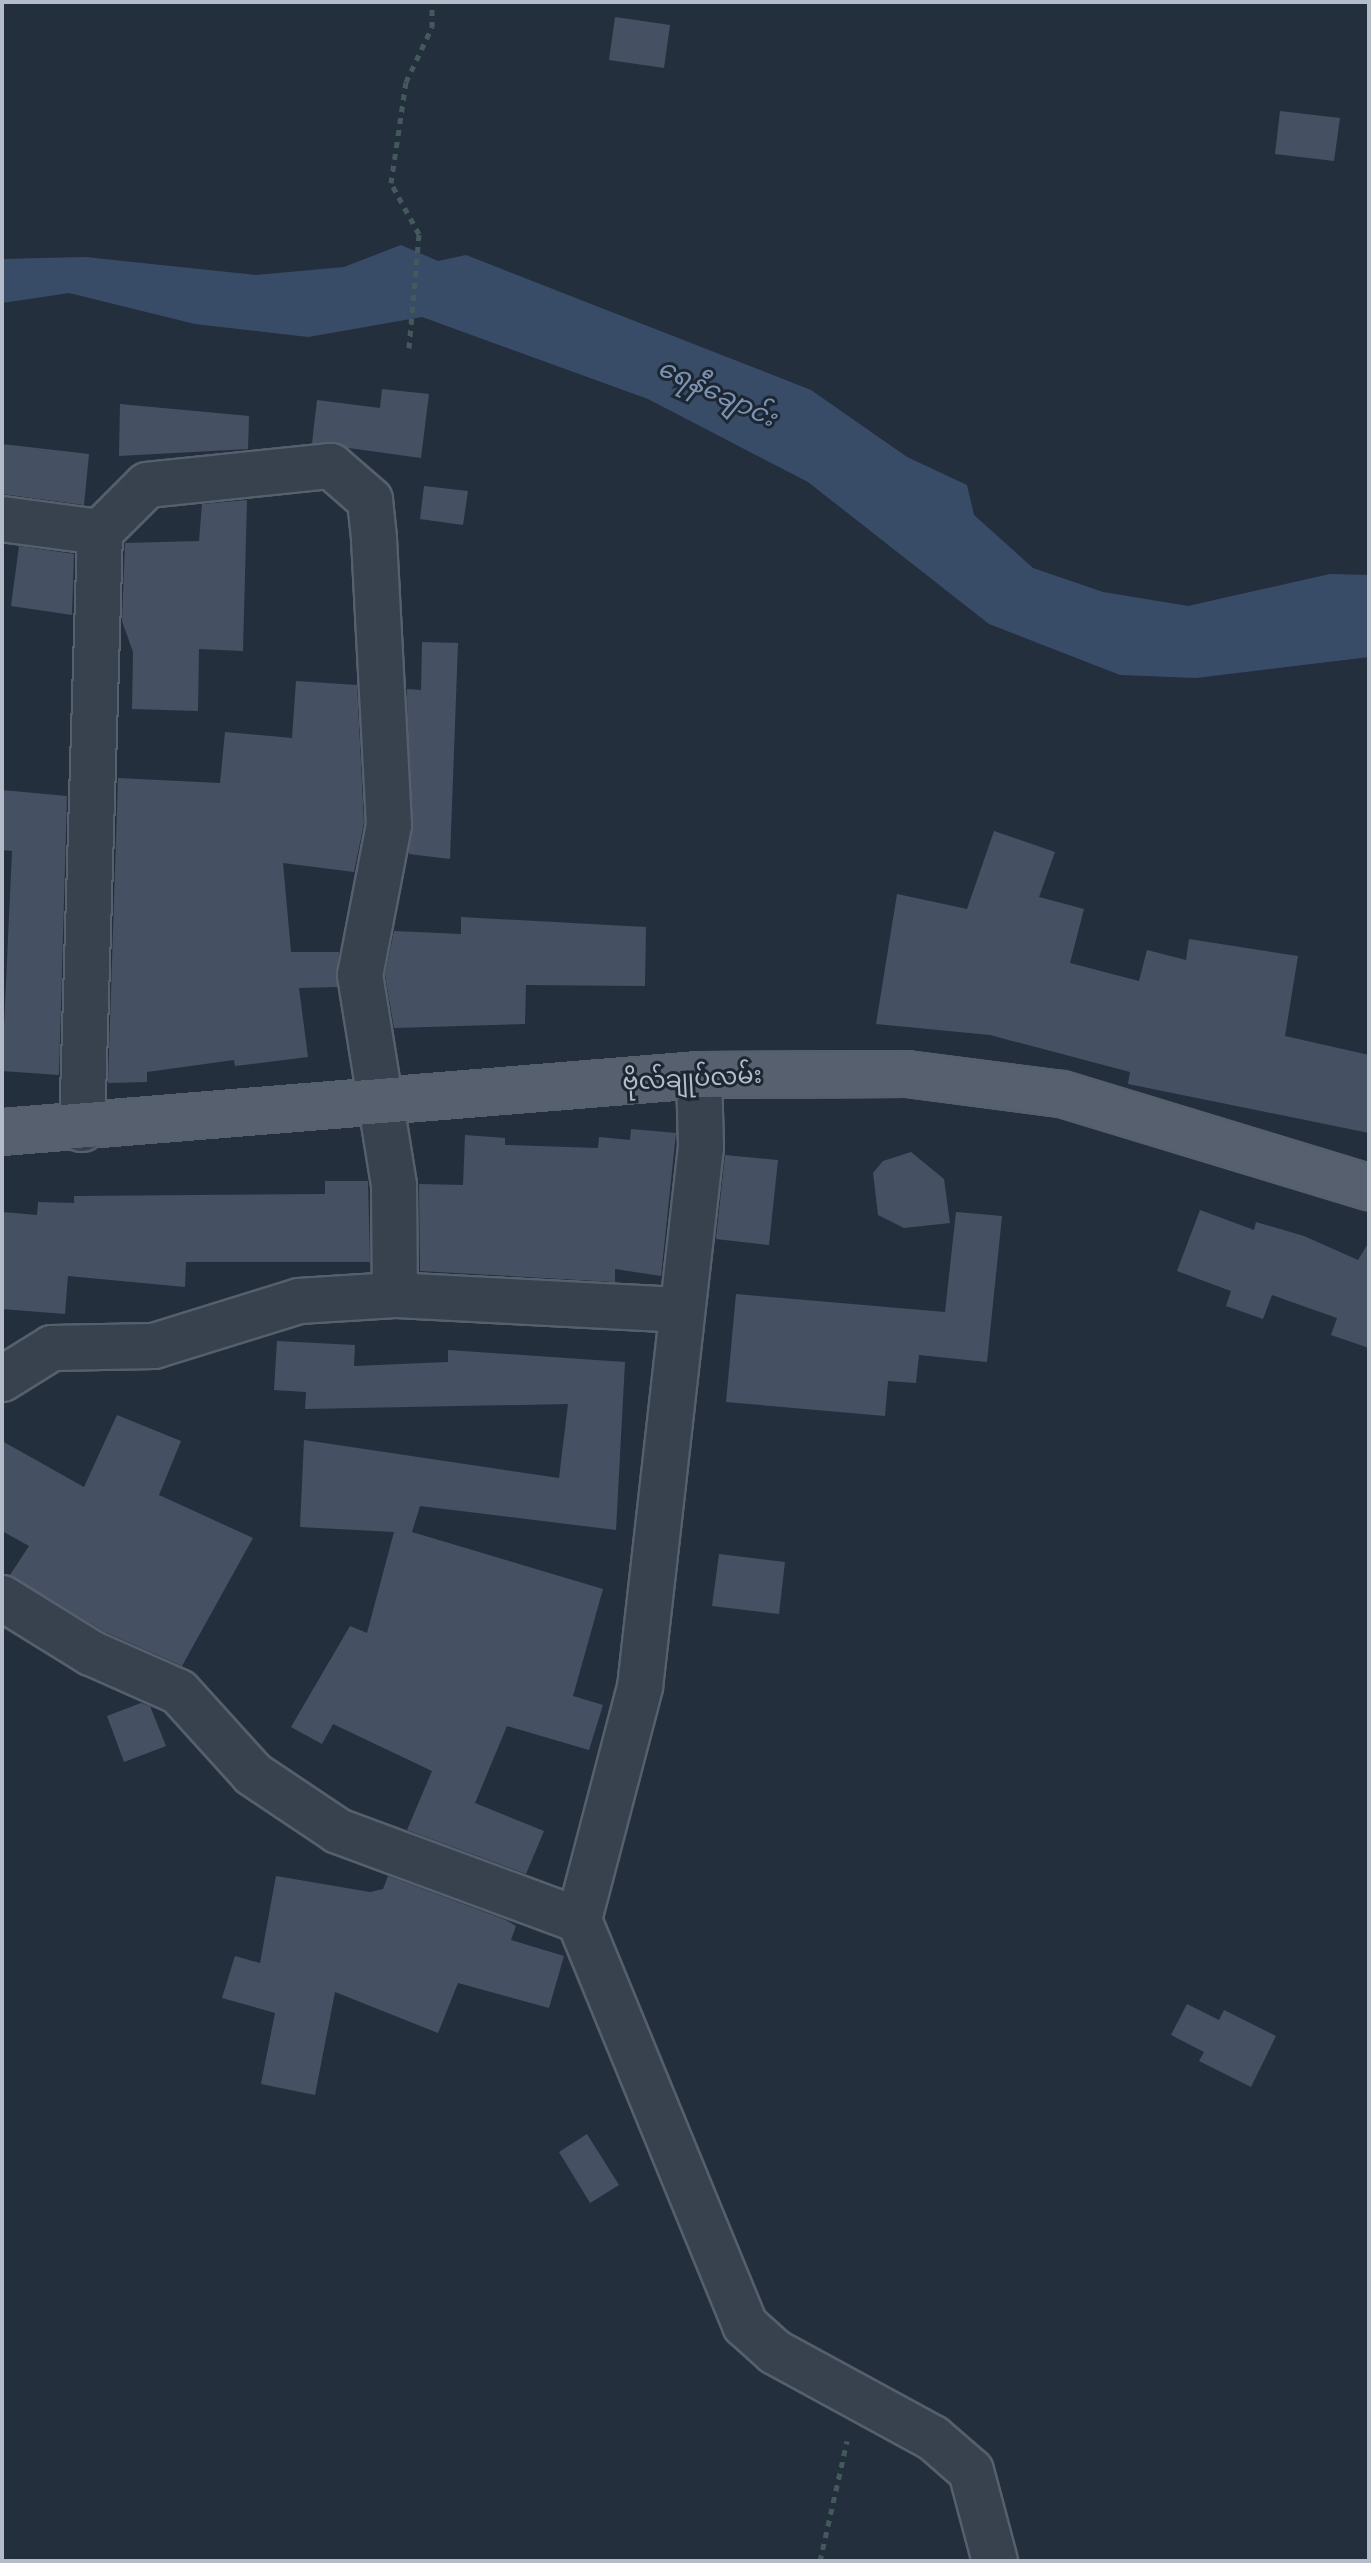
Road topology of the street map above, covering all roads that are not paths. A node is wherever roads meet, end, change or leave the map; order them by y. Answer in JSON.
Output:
{"nodes":[{"id":1,"x":2,"y":519,"type":"edge"},
{"id":2,"x":100,"y":532,"type":"junction"},
{"id":3,"x":699,"y":1075,"type":"junction"},
{"id":4,"x":379,"y":1100,"type":"junction"},
{"id":5,"x":82,"y":1129,"type":"junction"},
{"id":6,"x":2,"y":1132,"type":"edge"},
{"id":7,"x":1369,"y":1187,"type":"edge"},
{"id":8,"x":395,"y":1295,"type":"junction"},
{"id":9,"x":681,"y":1310,"type":"junction"},
{"id":10,"x":2,"y":1379,"type":"edge"},
{"id":11,"x":2,"y":1598,"type":"edge"},
{"id":12,"x":579,"y":1920,"type":"junction"},
{"id":13,"x":995,"y":2561,"type":"edge"}],
"edges":[{"from":1,"to":2,"type":"street"},
{"from":2,"to":4,"type":"street"},
{"from":2,"to":5,"type":"street"},
{"from":3,"to":4,"type":"main road","name":"ဗိုလ်‌ချုပ်‌လမ်း"},
{"from":3,"to":7,"type":"main road","name":"ဗိုလ်‌ချုပ်‌လမ်း"},
{"from":3,"to":9,"type":"street"},
{"from":4,"to":5,"type":"main road","name":"ဗိုလ်‌ချုပ်‌လမ်း"},
{"from":4,"to":8,"type":"street"},
{"from":5,"to":6,"type":"main road","name":"ဗိုလ်‌ချုပ်‌လမ်း"},
{"from":8,"to":9,"type":"street"},
{"from":8,"to":10,"type":"street"},
{"from":9,"to":12,"type":"street"},
{"from":11,"to":12,"type":"street"},
{"from":12,"to":13,"type":"street"}]}
